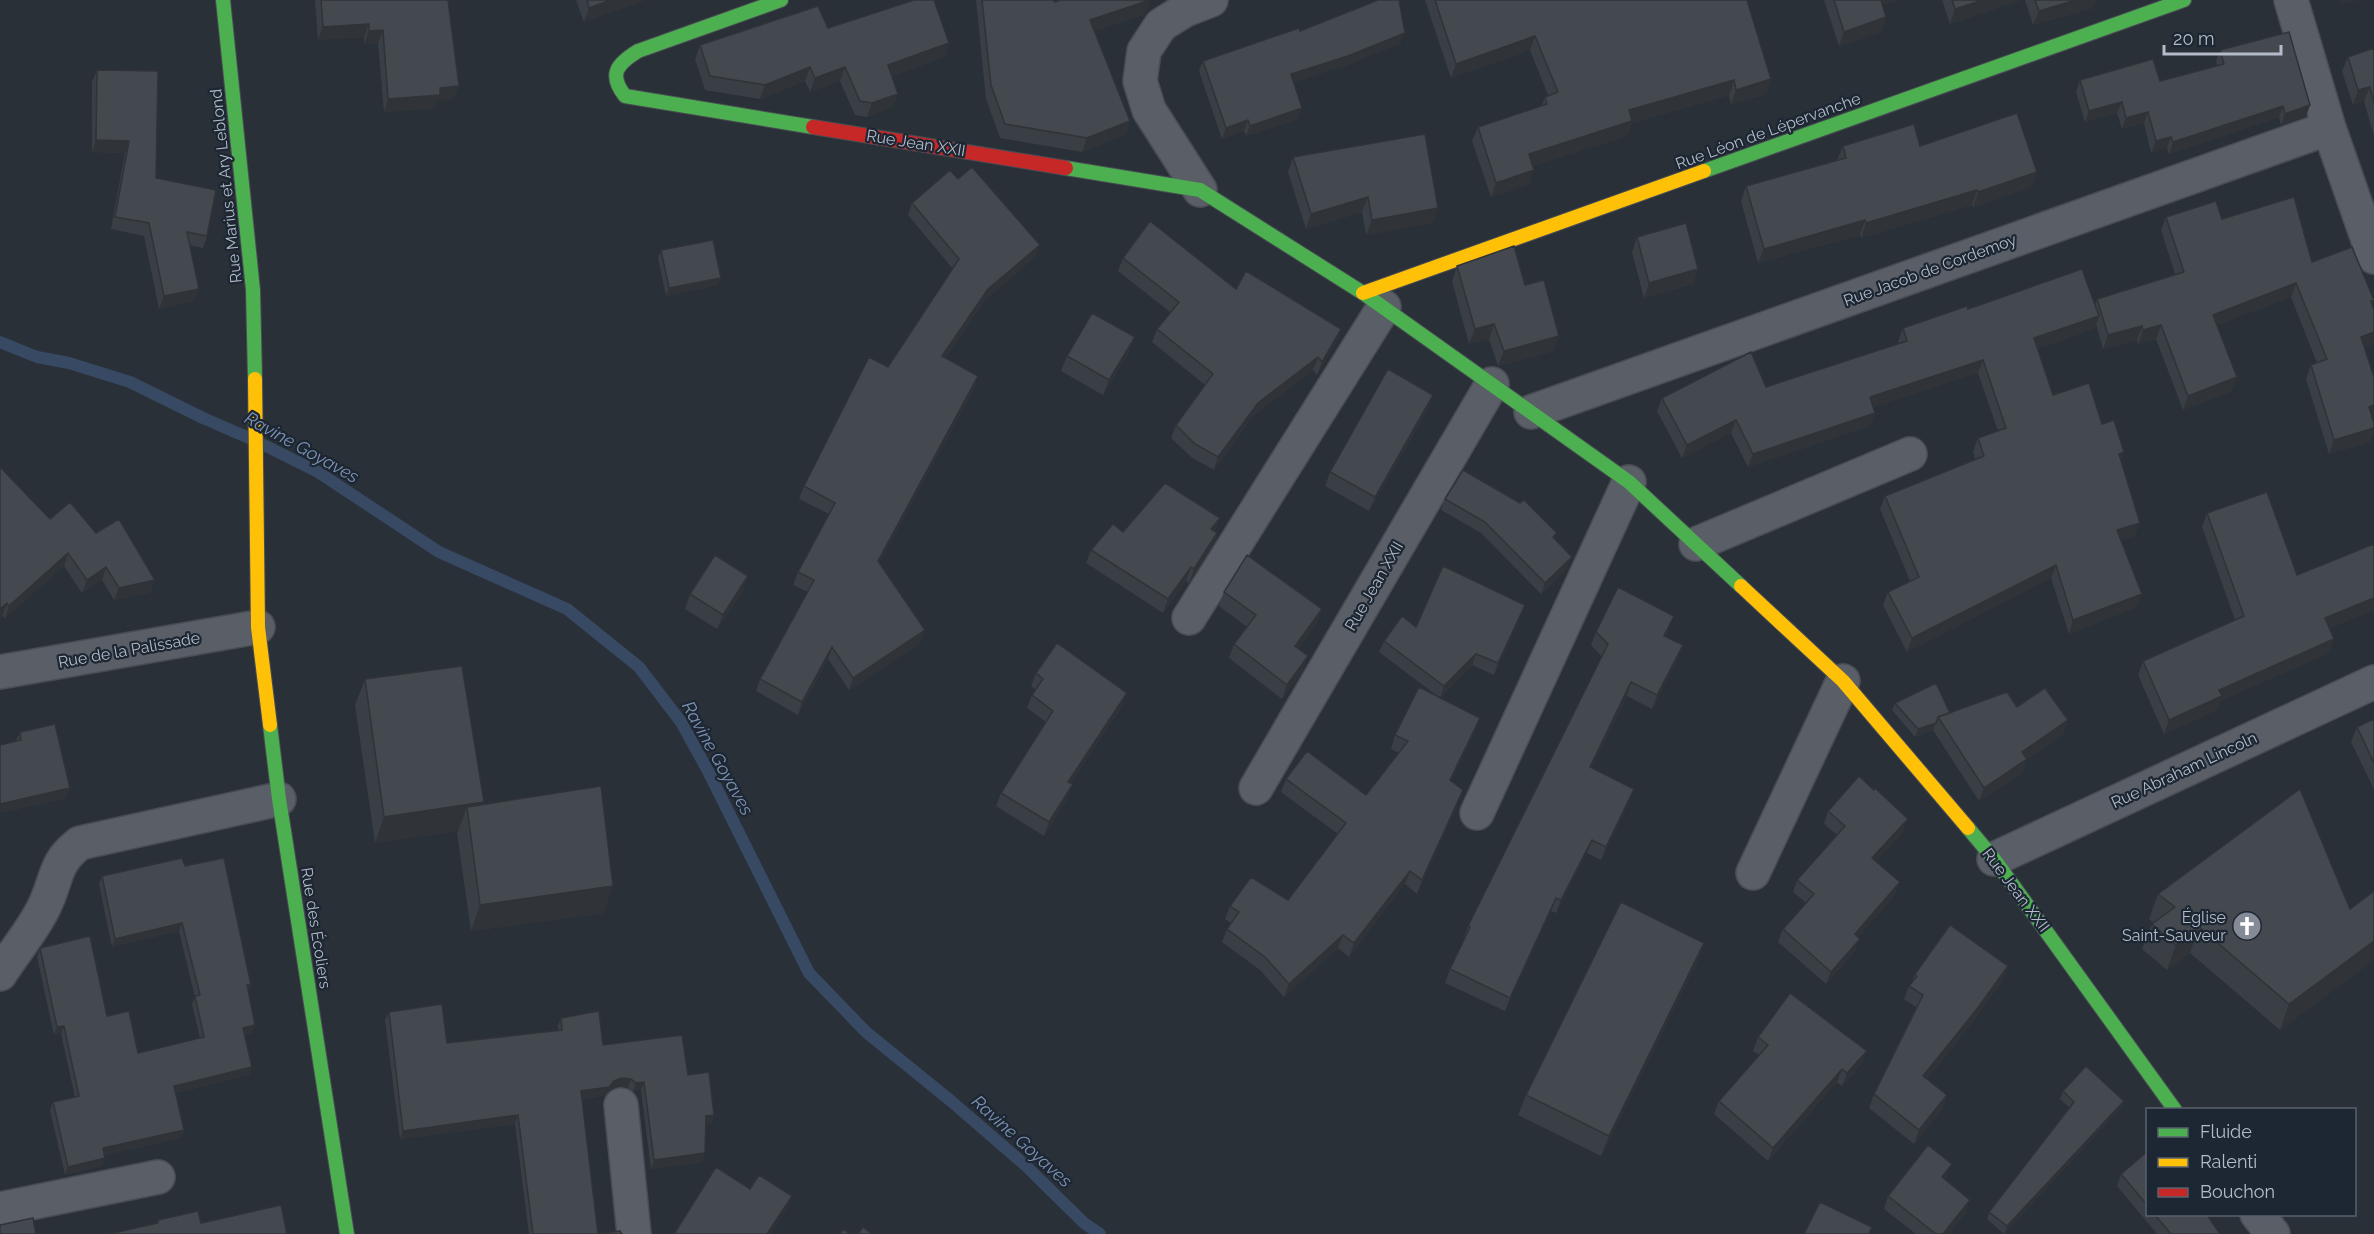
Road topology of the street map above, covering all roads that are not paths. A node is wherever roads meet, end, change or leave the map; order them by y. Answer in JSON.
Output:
{"nodes":[{"id":1,"x":223,"y":0,"type":"edge"},
{"id":2,"x":781,"y":0,"type":"edge"},
{"id":3,"x":1212,"y":0,"type":"edge"},
{"id":4,"x":2184,"y":0,"type":"edge"},
{"id":5,"x":2291,"y":0,"type":"edge"},
{"id":6,"x":2329,"y":128,"type":"junction"},
{"id":7,"x":1200,"y":190,"type":"junction"},
{"id":8,"x":2374,"y":257,"type":"edge"},
{"id":9,"x":1374,"y":300,"type":"junction"},
{"id":10,"x":1492,"y":384,"type":"junction"},
{"id":11,"x":1532,"y":412,"type":"junction"},
{"id":12,"x":1910,"y":454,"type":"dead end"},
{"id":13,"x":1629,"y":482,"type":"junction"},
{"id":14,"x":258,"y":483,"type":"joint"},
{"id":15,"x":1696,"y":544,"type":"junction"},
{"id":16,"x":1189,"y":618,"type":"dead end"},
{"id":17,"x":258,"y":627,"type":"junction"},
{"id":18,"x":0,"y":672,"type":"edge"},
{"id":19,"x":1843,"y":681,"type":"junction"},
{"id":20,"x":2374,"y":682,"type":"edge"},
{"id":21,"x":1256,"y":788,"type":"dead end"},
{"id":22,"x":279,"y":799,"type":"junction"},
{"id":23,"x":1477,"y":813,"type":"dead end"},
{"id":24,"x":1994,"y":859,"type":"junction"},
{"id":25,"x":1753,"y":873,"type":"dead end"},
{"id":26,"x":0,"y":974,"type":"edge"},
{"id":27,"x":621,"y":1106,"type":"dead end"},
{"id":28,"x":2174,"y":1108,"type":"edge"},
{"id":29,"x":158,"y":1177,"type":"dead end"},
{"id":30,"x":0,"y":1209,"type":"edge"},
{"id":31,"x":2258,"y":1216,"type":"edge"},
{"id":32,"x":346,"y":1234,"type":"edge"},
{"id":33,"x":634,"y":1234,"type":"edge"},
{"id":34,"x":2273,"y":1234,"type":"edge"}],
"edges":[{"from":1,"to":14,"type":"street","name":"Rue Marius et Ary Leblond"},
{"from":2,"to":7,"type":"street","name":"Rue Jean XXII"},
{"from":3,"to":7,"type":"street"},
{"from":4,"to":9,"type":"street","name":"Rue Léon de Lépervanche"},
{"from":5,"to":6,"type":"street"},
{"from":6,"to":8,"type":"street"},
{"from":6,"to":11,"type":"street","name":"Rue Jacob de Cordemoy"},
{"from":7,"to":9,"type":"street","name":"Rue Jean XXII"},
{"from":9,"to":10,"type":"street","name":"Rue Jean XXII"},
{"from":9,"to":16,"type":"street"},
{"from":10,"to":11,"type":"street","name":"Rue Jean XXII"},
{"from":10,"to":21,"type":"street","name":"Rue Jean XXII"},
{"from":11,"to":13,"type":"street","name":"Rue Jean XXII"},
{"from":12,"to":15,"type":"street"},
{"from":13,"to":15,"type":"street","name":"Rue Jean XXII"},
{"from":13,"to":23,"type":"street"},
{"from":14,"to":17,"type":"street","name":"Rue des Écoliers"},
{"from":15,"to":19,"type":"street","name":"Rue Jean XXII"},
{"from":17,"to":18,"type":"street","name":"Rue de la Palissade"},
{"from":17,"to":22,"type":"street","name":"Rue des Écoliers"},
{"from":19,"to":24,"type":"street","name":"Rue Jean XXII"},
{"from":19,"to":25,"type":"street"},
{"from":20,"to":24,"type":"street","name":"Rue Abraham Lincoln"},
{"from":22,"to":26,"type":"street"},
{"from":22,"to":32,"type":"street","name":"Rue des Écoliers"},
{"from":24,"to":28,"type":"street","name":"Rue Jean XXII"},
{"from":27,"to":33,"type":"street"},
{"from":29,"to":30,"type":"street"},
{"from":31,"to":34,"type":"street"}]}
